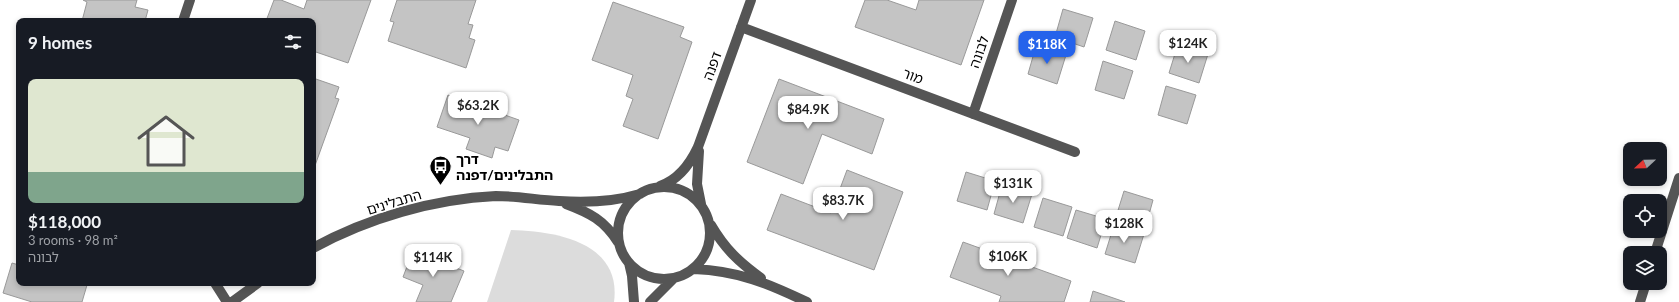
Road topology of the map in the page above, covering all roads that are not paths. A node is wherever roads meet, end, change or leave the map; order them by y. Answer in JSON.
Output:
{"nodes":[{"id":1,"x":190,"y":0,"type":"edge"},
{"id":2,"x":751,"y":0,"type":"edge"},
{"id":3,"x":1012,"y":0,"type":"edge"},
{"id":4,"x":184,"y":18,"type":"edge"},
{"id":5,"x":741,"y":27,"type":"junction"},
{"id":6,"x":973,"y":114,"type":"junction"},
{"id":7,"x":701,"y":141,"type":"junction"},
{"id":8,"x":1075,"y":152,"type":"dead end"},
{"id":9,"x":1679,"y":178,"type":"edge"},
{"id":10,"x":654,"y":188,"type":"junction"},
{"id":11,"x":640,"y":194,"type":"junction"},
{"id":12,"x":559,"y":201,"type":"junction"},
{"id":13,"x":701,"y":206,"type":"junction"},
{"id":14,"x":709,"y":223,"type":"junction"},
{"id":15,"x":619,"y":243,"type":"junction"},
{"id":16,"x":316,"y":246,"type":"edge"},
{"id":17,"x":1657,"y":246,"type":"edge"},
{"id":18,"x":629,"y":263,"type":"junction"},
{"id":19,"x":694,"y":269,"type":"junction"},
{"id":20,"x":674,"y":278,"type":"junction"},
{"id":21,"x":769,"y":284,"type":"junction"},
{"id":22,"x":217,"y":286,"type":"edge"},
{"id":23,"x":254,"y":286,"type":"edge"},
{"id":24,"x":1644,"y":290,"type":"edge"},
{"id":25,"x":228,"y":302,"type":"edge"},
{"id":26,"x":232,"y":302,"type":"edge"},
{"id":27,"x":634,"y":302,"type":"edge"},
{"id":28,"x":650,"y":302,"type":"edge"},
{"id":29,"x":807,"y":302,"type":"edge"},
{"id":30,"x":1640,"y":302,"type":"edge"}],
"edges":[{"from":1,"to":4,"type":"street"},
{"from":2,"to":5,"type":"street","name":"דפנה"},
{"from":3,"to":6,"type":"street","name":"לבונה"},
{"from":5,"to":6,"type":"street","name":"מור"},
{"from":5,"to":7,"type":"street","name":"דפנה"},
{"from":6,"to":8,"type":"street","name":"מור"},
{"from":7,"to":10,"type":"street","name":"דפנה"},
{"from":7,"to":13,"type":"street","name":"דפנה"},
{"from":9,"to":17,"type":"street"},
{"from":10,"to":11,"type":"street"},
{"from":10,"to":13,"type":"street"},
{"from":11,"to":12,"type":"street","name":"התבלינים"},
{"from":11,"to":15,"type":"street"},
{"from":12,"to":15,"type":"street","name":"התבלינים"},
{"from":12,"to":16,"type":"street","name":"התבלינים"},
{"from":13,"to":14,"type":"street"},
{"from":14,"to":19,"type":"street"},
{"from":14,"to":21,"type":"street"},
{"from":15,"to":18,"type":"street"},
{"from":18,"to":20,"type":"street"},
{"from":18,"to":27,"type":"street"},
{"from":19,"to":20,"type":"street"},
{"from":19,"to":21,"type":"street"},
{"from":20,"to":28,"type":"street"},
{"from":21,"to":29,"type":"street"},
{"from":22,"to":25,"type":"street"},
{"from":23,"to":26,"type":"street"},
{"from":24,"to":30,"type":"street"}]}
